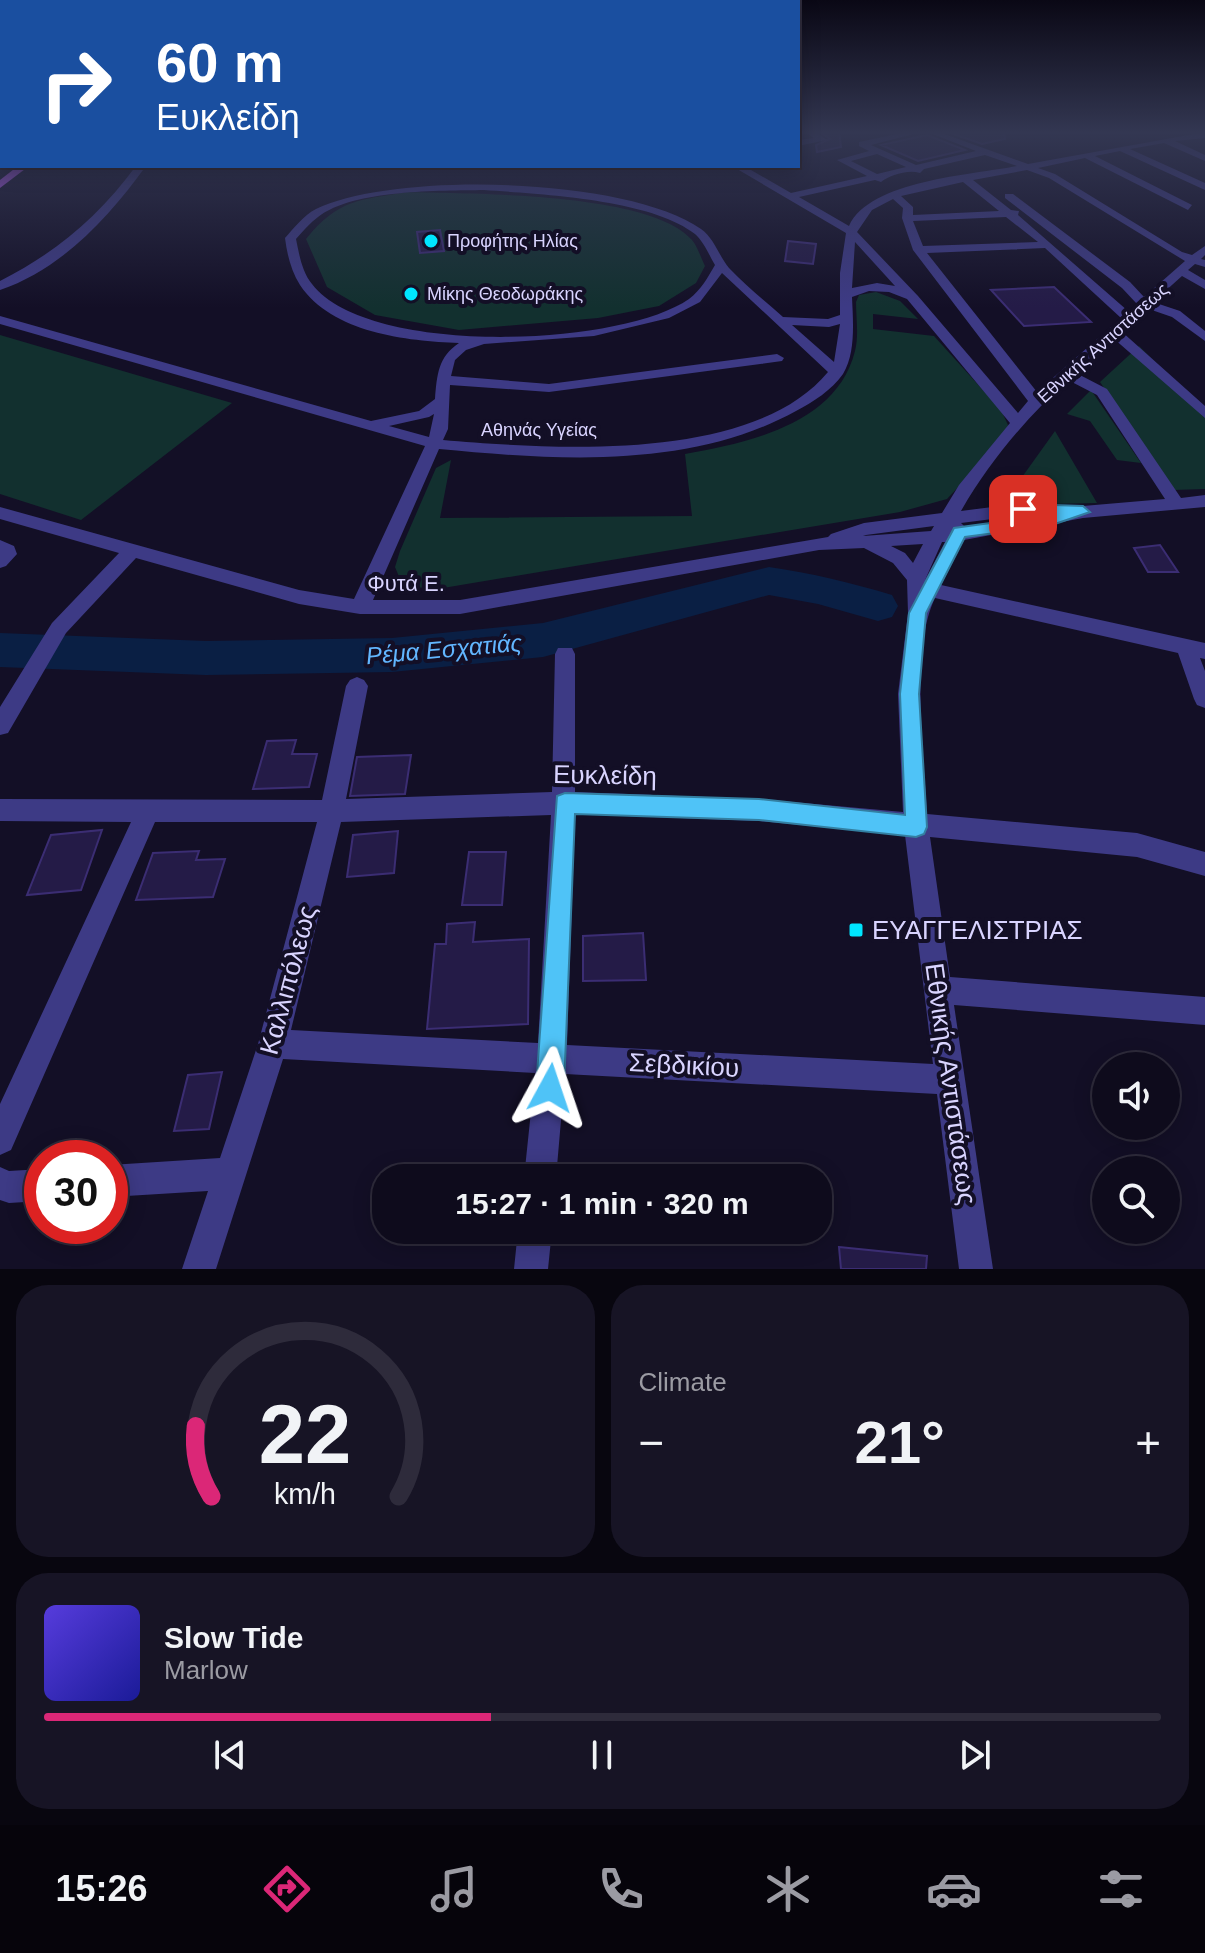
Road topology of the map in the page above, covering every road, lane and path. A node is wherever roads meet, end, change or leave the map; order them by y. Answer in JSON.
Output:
{"nodes":[{"id":1,"x":124,"y":190,"type":"edge"},
{"id":2,"x":380,"y":190,"type":"edge"},
{"id":3,"x":484,"y":190,"type":"edge"},
{"id":4,"x":781,"y":190,"type":"edge"},
{"id":5,"x":817,"y":190,"type":"edge"},
{"id":6,"x":904,"y":190,"type":"edge"},
{"id":7,"x":916,"y":190,"type":"edge"},
{"id":8,"x":979,"y":190,"type":"edge"},
{"id":9,"x":1071,"y":190,"type":"edge"},
{"id":10,"x":1155,"y":190,"type":"edge"},
{"id":11,"x":908,"y":192,"type":"junction"},
{"id":12,"x":791,"y":196,"type":"junction"},
{"id":13,"x":895,"y":196,"type":"junction"},
{"id":14,"x":1009,"y":196,"type":"dead end"},
{"id":15,"x":1188,"y":207,"type":"dead end"},
{"id":16,"x":1027,"y":209,"type":"junction"},
{"id":17,"x":1010,"y":216,"type":"junction"},
{"id":18,"x":907,"y":218,"type":"junction"},
{"id":19,"x":850,"y":231,"type":"junction"},
{"id":20,"x":1048,"y":245,"type":"junction"},
{"id":21,"x":1205,"y":249,"type":"edge"},
{"id":22,"x":919,"y":250,"type":"junction"},
{"id":23,"x":1199,"y":262,"type":"edge"},
{"id":24,"x":721,"y":265,"type":"junction"},
{"id":25,"x":1183,"y":272,"type":"junction"},
{"id":26,"x":1205,"y":285,"type":"edge"},
{"id":27,"x":0,"y":286,"type":"edge"},
{"id":28,"x":704,"y":294,"type":"junction"},
{"id":29,"x":749,"y":294,"type":"junction"},
{"id":30,"x":846,"y":295,"type":"junction"},
{"id":31,"x":914,"y":299,"type":"junction"},
{"id":32,"x":1143,"y":303,"type":"junction"},
{"id":33,"x":846,"y":317,"type":"junction"},
{"id":34,"x":1127,"y":317,"type":"junction"},
{"id":35,"x":0,"y":320,"type":"edge"},
{"id":36,"x":783,"y":321,"type":"junction"},
{"id":37,"x":1112,"y":330,"type":"junction"},
{"id":38,"x":404,"y":334,"type":"junction"},
{"id":39,"x":1205,"y":337,"type":"edge"},
{"id":40,"x":483,"y":339,"type":"junction"},
{"id":41,"x":777,"y":358,"type":"dead end"},
{"id":42,"x":837,"y":372,"type":"junction"},
{"id":43,"x":1066,"y":373,"type":"junction"},
{"id":44,"x":444,"y":375,"type":"junction"},
{"id":45,"x":443,"y":400,"type":"junction"},
{"id":46,"x":1036,"y":401,"type":"junction"},
{"id":47,"x":1205,"y":414,"type":"edge"},
{"id":48,"x":1019,"y":424,"type":"junction"},
{"id":49,"x":367,"y":426,"type":"junction"},
{"id":50,"x":435,"y":444,"type":"junction"},
{"id":51,"x":1205,"y":501,"type":"edge"},
{"id":52,"x":1176,"y":503,"type":"junction"},
{"id":53,"x":0,"y":513,"type":"edge"},
{"id":54,"x":954,"y":524,"type":"junction"},
{"id":55,"x":936,"y":535,"type":"junction"},
{"id":56,"x":869,"y":543,"type":"junction"},
{"id":57,"x":819,"y":544,"type":"junction"},
{"id":58,"x":0,"y":546,"type":"edge"},
{"id":59,"x":132,"y":551,"type":"junction"},
{"id":60,"x":0,"y":561,"type":"edge"},
{"id":61,"x":922,"y":594,"type":"junction"},
{"id":62,"x":360,"y":607,"type":"junction"},
{"id":63,"x":1196,"y":649,"type":"edge"},
{"id":64,"x":565,"y":654,"type":"dead end"},
{"id":65,"x":357,"y":686,"type":"dead end"},
{"id":66,"x":1205,"y":699,"type":"edge"},
{"id":67,"x":0,"y":726,"type":"edge"},
{"id":68,"x":565,"y":803,"type":"junction"},
{"id":69,"x":149,"y":808,"type":"junction"},
{"id":70,"x":0,"y":810,"type":"edge"},
{"id":71,"x":332,"y":811,"type":"junction"},
{"id":72,"x":916,"y":827,"type":"junction"},
{"id":73,"x":1205,"y":864,"type":"edge"},
{"id":74,"x":938,"y":990,"type":"junction"},
{"id":75,"x":1205,"y":1011,"type":"edge"},
{"id":76,"x":273,"y":1044,"type":"junction"},
{"id":77,"x":553,"y":1058,"type":"junction"},
{"id":78,"x":951,"y":1080,"type":"junction"},
{"id":79,"x":0,"y":1139,"type":"edge"},
{"id":80,"x":542,"y":1164,"type":"edge"},
{"id":81,"x":231,"y":1173,"type":"junction"},
{"id":82,"x":128,"y":1180,"type":"edge"},
{"id":83,"x":0,"y":1183,"type":"edge"},
{"id":84,"x":24,"y":1186,"type":"edge"},
{"id":85,"x":534,"y":1244,"type":"edge"},
{"id":86,"x":199,"y":1269,"type":"edge"},
{"id":87,"x":531,"y":1269,"type":"edge"},
{"id":88,"x":976,"y":1269,"type":"edge"}],
"edges":[{"from":1,"to":27,"type":"street"},
{"from":2,"to":38,"type":"street"},
{"from":3,"to":24,"type":"street"},
{"from":4,"to":12,"type":"street"},
{"from":5,"to":12,"type":"street"},
{"from":6,"to":11,"type":"street"},
{"from":7,"to":11,"type":"street"},
{"from":8,"to":17,"type":"street"},
{"from":9,"to":23,"type":"street"},
{"from":10,"to":15,"type":"street"},
{"from":11,"to":13,"type":"street"},
{"from":12,"to":19,"type":"street"},
{"from":13,"to":18,"type":"street"},
{"from":13,"to":19,"type":"street"},
{"from":14,"to":16,"type":"street"},
{"from":16,"to":17,"type":"street"},
{"from":16,"to":32,"type":"street"},
{"from":17,"to":18,"type":"street"},
{"from":17,"to":20,"type":"street"},
{"from":18,"to":22,"type":"street"},
{"from":19,"to":30,"type":"street"},
{"from":19,"to":31,"type":"street"},
{"from":20,"to":22,"type":"street"},
{"from":20,"to":34,"type":"street"},
{"from":21,"to":23,"type":"street","name":"Εθνικής Αντιστάσεως"},
{"from":22,"to":46,"type":"street"},
{"from":23,"to":25,"type":"street","name":"Εθνικής Αντιστάσεως"},
{"from":24,"to":28,"type":"street"},
{"from":24,"to":29,"type":"street"},
{"from":25,"to":26,"type":"street"},
{"from":25,"to":32,"type":"street","name":"Εθνικής Αντιστάσεως"},
{"from":28,"to":29,"type":"street"},
{"from":28,"to":40,"type":"street"},
{"from":29,"to":36,"type":"street"},
{"from":30,"to":31,"type":"street"},
{"from":30,"to":33,"type":"street"},
{"from":31,"to":48,"type":"street"},
{"from":32,"to":34,"type":"street","name":"Εθνικής Αντιστάσεως"},
{"from":32,"to":39,"type":"street"},
{"from":33,"to":36,"type":"street"},
{"from":33,"to":42,"type":"street"},
{"from":34,"to":37,"type":"street","name":"Εθνικής Αντιστάσεως"},
{"from":35,"to":49,"type":"street","name":"Αθηνάς Υγείας"},
{"from":36,"to":42,"type":"street"},
{"from":37,"to":43,"type":"street","name":"Εθνικής Αντιστάσεως"},
{"from":37,"to":47,"type":"street"},
{"from":38,"to":40,"type":"street"},
{"from":38,"to":44,"type":"street"},
{"from":40,"to":44,"type":"street"},
{"from":41,"to":44,"type":"street"},
{"from":42,"to":50,"type":"street","name":"Αθηνάς Υγείας"},
{"from":43,"to":46,"type":"street","name":"Εθνικής Αντιστάσεως"},
{"from":43,"to":52,"type":"street"},
{"from":44,"to":45,"type":"street"},
{"from":45,"to":49,"type":"street"},
{"from":45,"to":50,"type":"street"},
{"from":46,"to":48,"type":"street","name":"Εθνικής Αντιστάσεως"},
{"from":48,"to":54,"type":"street","name":"Εθνικής Αντιστάσεως"},
{"from":49,"to":50,"type":"street","name":"Αθηνάς Υγείας"},
{"from":50,"to":62,"type":"street"},
{"from":51,"to":52,"type":"street","name":"Φυτά Ε."},
{"from":52,"to":54,"type":"street","name":"Φυτά Ε."},
{"from":53,"to":59,"type":"street","name":"Φυτά Ε."},
{"from":54,"to":55,"type":"street","name":"Εθνικής Αντιστάσεως"},
{"from":54,"to":57,"type":"street","name":"Φυτά Ε."},
{"from":54,"to":61,"type":"street","name":"Εθνικής Αντιστάσεως"},
{"from":55,"to":56,"type":"street","name":"Φυτά Ε."},
{"from":55,"to":61,"type":"street","name":"Εθνικής Αντιστάσεως"},
{"from":56,"to":57,"type":"street","name":"Φυτά Ε."},
{"from":56,"to":61,"type":"street"},
{"from":57,"to":62,"type":"street","name":"Φυτά Ε."},
{"from":58,"to":60,"type":"street"},
{"from":59,"to":62,"type":"street","name":"Φυτά Ε."},
{"from":59,"to":67,"type":"street"},
{"from":61,"to":63,"type":"street"},
{"from":61,"to":72,"type":"street","name":"Εθνικής Αντιστάσεως"},
{"from":63,"to":66,"type":"street"},
{"from":64,"to":68,"type":"street"},
{"from":65,"to":71,"type":"street","name":"Καλλιπόλεως"},
{"from":68,"to":71,"type":"street","name":"Ευκλείδη"},
{"from":68,"to":72,"type":"street","name":"Ευκλείδη"},
{"from":68,"to":77,"type":"street"},
{"from":69,"to":70,"type":"street","name":"Ευκλείδη"},
{"from":69,"to":71,"type":"street","name":"Ευκλείδη"},
{"from":69,"to":79,"type":"street"},
{"from":71,"to":76,"type":"street","name":"Καλλιπόλεως"},
{"from":72,"to":73,"type":"street","name":"Ευκλείδη"},
{"from":72,"to":74,"type":"street","name":"Εθνικής Αντιστάσεως"},
{"from":74,"to":75,"type":"street"},
{"from":74,"to":78,"type":"street","name":"Εθνικής Αντιστάσεως"},
{"from":76,"to":77,"type":"street","name":"Σεβδικίου"},
{"from":76,"to":81,"type":"street","name":"Καλλιπόλεως"},
{"from":77,"to":78,"type":"street","name":"Σεβδικίου"},
{"from":77,"to":80,"type":"street"},
{"from":78,"to":88,"type":"street","name":"Εθνικής Αντιστάσεως"},
{"from":81,"to":82,"type":"street"},
{"from":81,"to":86,"type":"street","name":"Καλλιπόλεως"},
{"from":83,"to":84,"type":"street"},
{"from":85,"to":87,"type":"street"}]}
